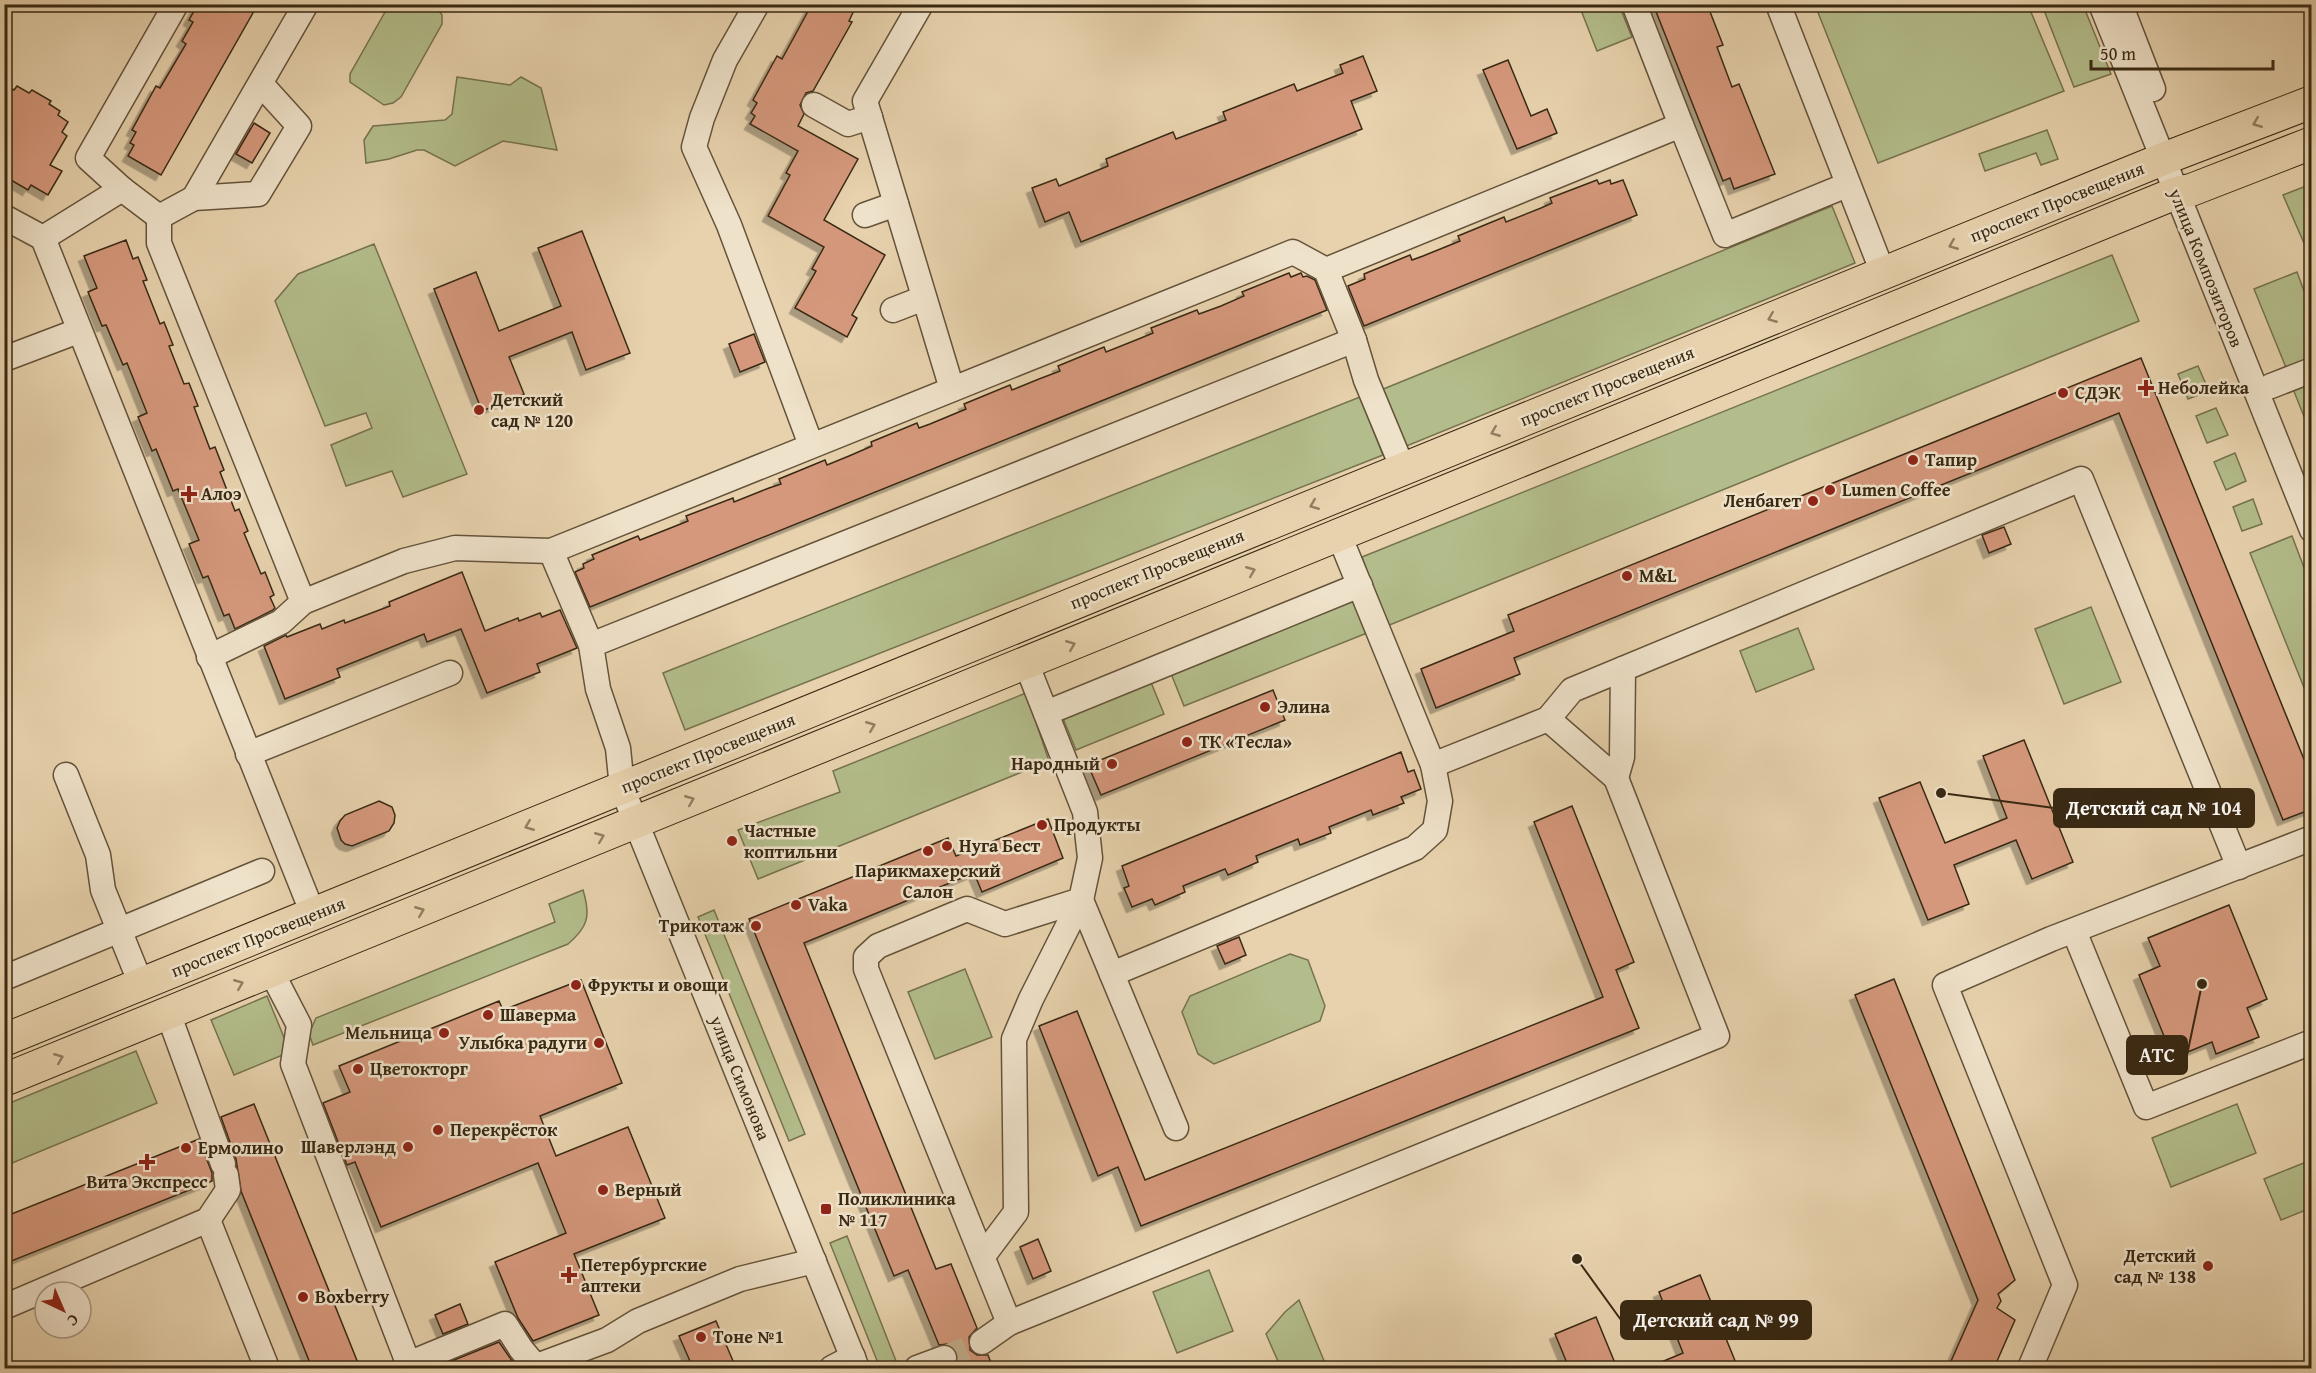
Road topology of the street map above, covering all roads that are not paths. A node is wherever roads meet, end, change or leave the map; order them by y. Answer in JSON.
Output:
{"nodes":[{"id":1,"x":176,"y":4,"type":"edge"},
{"id":2,"x":306,"y":4,"type":"edge"},
{"id":3,"x":757,"y":4,"type":"edge"},
{"id":4,"x":921,"y":4,"type":"edge"},
{"id":5,"x":1634,"y":4,"type":"edge"},
{"id":6,"x":1778,"y":4,"type":"edge"},
{"id":7,"x":2101,"y":4,"type":"edge"},
{"id":8,"x":2120,"y":4,"type":"edge"},
{"id":9,"x":261,"y":84,"type":"junction"},
{"id":10,"x":2312,"y":102,"type":"edge"},
{"id":11,"x":814,"y":105,"type":"dead end"},
{"id":12,"x":870,"y":117,"type":"junction"},
{"id":13,"x":1681,"y":125,"type":"junction"},
{"id":14,"x":2312,"y":143,"type":"edge"},
{"id":15,"x":2170,"y":157,"type":"junction"},
{"id":16,"x":1847,"y":185,"type":"junction"},
{"id":17,"x":122,"y":189,"type":"junction"},
{"id":18,"x":2184,"y":191,"type":"junction"},
{"id":19,"x":194,"y":198,"type":"junction"},
{"id":20,"x":896,"y":204,"type":"junction"},
{"id":21,"x":865,"y":215,"type":"dead end"},
{"id":22,"x":4,"y":217,"type":"edge"},
{"id":23,"x":159,"y":217,"type":"junction"},
{"id":24,"x":42,"y":238,"type":"junction"},
{"id":25,"x":1326,"y":270,"type":"junction"},
{"id":26,"x":1883,"y":273,"type":"junction"},
{"id":27,"x":924,"y":298,"type":"junction"},
{"id":28,"x":893,"y":310,"type":"dead end"},
{"id":29,"x":78,"y":331,"type":"junction"},
{"id":30,"x":1354,"y":340,"type":"junction"},
{"id":31,"x":4,"y":359,"type":"edge"},
{"id":32,"x":2312,"y":370,"type":"edge"},
{"id":33,"x":2271,"y":386,"type":"junction"},
{"id":34,"x":952,"y":389,"type":"junction"},
{"id":35,"x":811,"y":445,"type":"junction"},
{"id":36,"x":1403,"y":469,"type":"junction"},
{"id":37,"x":2312,"y":487,"type":"edge"},
{"id":38,"x":2312,"y":530,"type":"edge"},
{"id":39,"x":1339,"y":535,"type":"junction"},
{"id":40,"x":551,"y":551,"type":"junction"},
{"id":41,"x":1360,"y":585,"type":"junction"},
{"id":42,"x":303,"y":602,"type":"junction"},
{"id":43,"x":591,"y":645,"type":"junction"},
{"id":44,"x":209,"y":657,"type":"junction"},
{"id":45,"x":1026,"y":663,"type":"junction"},
{"id":46,"x":1623,"y":669,"type":"junction"},
{"id":47,"x":450,"y":673,"type":"dead end"},
{"id":48,"x":1046,"y":713,"type":"junction"},
{"id":49,"x":1548,"y":719,"type":"junction"},
{"id":50,"x":248,"y":754,"type":"junction"},
{"id":51,"x":1433,"y":765,"type":"junction"},
{"id":52,"x":66,"y":776,"type":"dead end"},
{"id":53,"x":1616,"y":778,"type":"junction"},
{"id":54,"x":622,"y":788,"type":"junction"},
{"id":55,"x":636,"y":822,"type":"junction"},
{"id":56,"x":2312,"y":838,"type":"edge"},
{"id":57,"x":2239,"y":867,"type":"junction"},
{"id":58,"x":262,"y":871,"type":"dead end"},
{"id":59,"x":1081,"y":900,"type":"junction"},
{"id":60,"x":313,"y":914,"type":"junction"},
{"id":61,"x":119,"y":930,"type":"junction"},
{"id":62,"x":2073,"y":931,"type":"junction"},
{"id":63,"x":271,"y":971,"type":"junction"},
{"id":64,"x":1112,"y":974,"type":"junction"},
{"id":65,"x":4,"y":978,"type":"edge"},
{"id":66,"x":141,"y":984,"type":"junction"},
{"id":67,"x":168,"y":1013,"type":"junction"},
{"id":68,"x":4,"y":1040,"type":"edge"},
{"id":69,"x":2312,"y":1042,"type":"edge"},
{"id":70,"x":4,"y":1080,"type":"edge"},
{"id":71,"x":1176,"y":1128,"type":"dead end"},
{"id":72,"x":208,"y":1220,"type":"junction"},
{"id":73,"x":983,"y":1256,"type":"junction"},
{"id":74,"x":814,"y":1261,"type":"junction"},
{"id":75,"x":4,"y":1307,"type":"edge"},
{"id":76,"x":1009,"y":1323,"type":"junction"},
{"id":77,"x":982,"y":1342,"type":"tunnel mouth"},
{"id":78,"x":944,"y":1358,"type":"tunnel mouth"},
{"id":79,"x":848,"y":1365,"type":"edge"},
{"id":80,"x":409,"y":1366,"type":"edge"},
{"id":81,"x":537,"y":1367,"type":"edge"},
{"id":82,"x":267,"y":1368,"type":"edge"},
{"id":83,"x":917,"y":1368,"type":"edge"},
{"id":84,"x":2030,"y":1368,"type":"edge"}],
"edges":[{"from":1,"to":17,"type":"street"},
{"from":2,"to":9,"type":"street"},
{"from":3,"to":35,"type":"street"},
{"from":4,"to":12,"type":"street"},
{"from":5,"to":13,"type":"street"},
{"from":6,"to":16,"type":"street"},
{"from":7,"to":15,"type":"street","name":"улица Композиторов"},
{"from":8,"to":15,"type":"street","name":"улица Композиторов"},
{"from":9,"to":19,"type":"street"},
{"from":9,"to":19,"type":"street"},
{"from":10,"to":15,"type":"main road","name":"проспект Просвещения","one_way":true},
{"from":11,"to":12,"type":"street"},
{"from":12,"to":20,"type":"street"},
{"from":13,"to":16,"type":"street"},
{"from":13,"to":25,"type":"street"},
{"from":14,"to":18,"type":"main road","name":"проспект Просвещения"},
{"from":15,"to":18,"type":"street","name":"улица Композиторов"},
{"from":15,"to":26,"type":"main road","name":"проспект Просвещения","one_way":true},
{"from":16,"to":26,"type":"street"},
{"from":17,"to":23,"type":"street"},
{"from":17,"to":24,"type":"street"},
{"from":18,"to":33,"type":"street","name":"улица Композиторов"},
{"from":18,"to":38,"type":"street","name":"улица Композиторов"},
{"from":18,"to":39,"type":"main road","name":"проспект Просвещения"},
{"from":19,"to":23,"type":"street"},
{"from":20,"to":21,"type":"street"},
{"from":20,"to":27,"type":"street"},
{"from":22,"to":24,"type":"street"},
{"from":23,"to":42,"type":"street"},
{"from":24,"to":29,"type":"street"},
{"from":25,"to":30,"type":"street"},
{"from":25,"to":34,"type":"street"},
{"from":26,"to":36,"type":"main road","name":"проспект Просвещения","one_way":true},
{"from":27,"to":28,"type":"street"},
{"from":27,"to":34,"type":"street"},
{"from":29,"to":31,"type":"street"},
{"from":29,"to":44,"type":"street"},
{"from":30,"to":36,"type":"street"},
{"from":30,"to":43,"type":"street"},
{"from":32,"to":33,"type":"street"},
{"from":33,"to":37,"type":"street","name":"улица Композиторов"},
{"from":34,"to":35,"type":"street"},
{"from":35,"to":40,"type":"street"},
{"from":36,"to":54,"type":"main road","name":"проспект Просвещения","one_way":true},
{"from":39,"to":41,"type":"street"},
{"from":45,"to":39,"type":"main road","name":"проспект Просвещения","one_way":true},
{"from":40,"to":42,"type":"street"},
{"from":40,"to":43,"type":"street","name":"улица Симонова"},
{"from":41,"to":48,"type":"street"},
{"from":41,"to":51,"type":"street"},
{"from":42,"to":44,"type":"street"},
{"from":43,"to":54,"type":"street","name":"улица Симонова"},
{"from":44,"to":50,"type":"street"},
{"from":45,"to":48,"type":"street"},
{"from":55,"to":45,"type":"main road","name":"проспект Просвещения","one_way":true},
{"from":46,"to":49,"type":"street"},
{"from":46,"to":53,"type":"street"},
{"from":46,"to":57,"type":"street"},
{"from":47,"to":50,"type":"street"},
{"from":48,"to":59,"type":"street"},
{"from":49,"to":51,"type":"street"},
{"from":49,"to":53,"type":"street"},
{"from":50,"to":60,"type":"street"},
{"from":51,"to":64,"type":"street"},
{"from":52,"to":61,"type":"street"},
{"from":53,"to":76,"type":"street"},
{"from":54,"to":55,"type":"street","name":"улица Симонова"},
{"from":54,"to":60,"type":"main road","name":"проспект Просвещения","one_way":true},
{"from":63,"to":55,"type":"main road","name":"проспект Просвещения","one_way":true},
{"from":55,"to":74,"type":"street","name":"улица Симонова"},
{"from":56,"to":57,"type":"street"},
{"from":57,"to":62,"type":"street"},
{"from":58,"to":61,"type":"street"},
{"from":59,"to":64,"type":"street"},
{"from":59,"to":73,"type":"street"},
{"from":59,"to":73,"type":"street"},
{"from":60,"to":66,"type":"main road","name":"проспект Просвещения"},
{"from":61,"to":65,"type":"street"},
{"from":61,"to":66,"type":"street"},
{"from":62,"to":69,"type":"street"},
{"from":62,"to":84,"type":"street"},
{"from":67,"to":63,"type":"main road","name":"проспект Просвещения","one_way":true},
{"from":63,"to":80,"type":"street"},
{"from":64,"to":71,"type":"street"},
{"from":66,"to":68,"type":"main road","name":"проспект Просвещения"},
{"from":70,"to":67,"type":"main road","name":"проспект Просвещения","one_way":true},
{"from":67,"to":72,"type":"street"},
{"from":72,"to":75,"type":"street"},
{"from":72,"to":82,"type":"street"},
{"from":73,"to":76,"type":"street"},
{"from":74,"to":79,"type":"street","name":"улица Симонова"},
{"from":74,"to":81,"type":"street"},
{"from":76,"to":77,"type":"street"},
{"from":78,"to":83,"type":"street"},
{"from":80,"to":81,"type":"street"}]}
